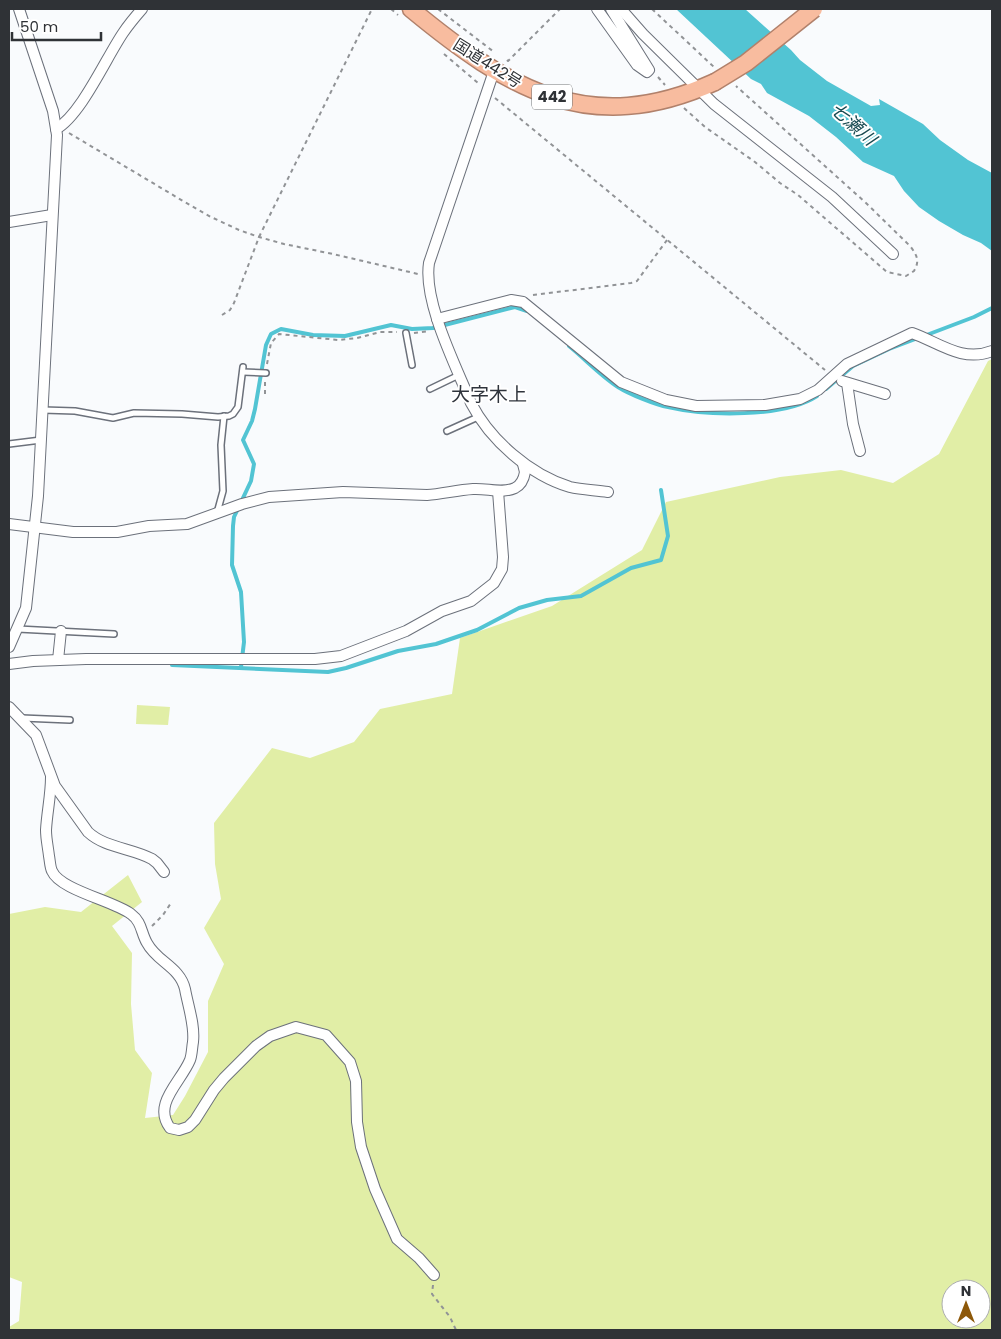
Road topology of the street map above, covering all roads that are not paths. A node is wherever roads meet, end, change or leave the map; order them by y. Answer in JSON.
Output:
{"nodes":[{"id":1,"x":19,"y":9,"type":"edge"},
{"id":2,"x":142,"y":9,"type":"edge"},
{"id":3,"x":597,"y":9,"type":"edge"},
{"id":4,"x":612,"y":9,"type":"edge"},
{"id":5,"x":621,"y":9,"type":"edge"},
{"id":6,"x":814,"y":9,"type":"edge"},
{"id":7,"x":405,"y":12,"type":"edge"},
{"id":8,"x":499,"y":65,"type":"junction"},
{"id":9,"x":698,"y":90,"type":"junction"},
{"id":10,"x":58,"y":127,"type":"junction"},
{"id":11,"x":52,"y":215,"type":"junction"},
{"id":12,"x":9,"y":222,"type":"edge"},
{"id":13,"x":893,"y":254,"type":"dead end"},
{"id":14,"x":437,"y":319,"type":"junction"},
{"id":15,"x":406,"y":332,"type":"road end"},
{"id":16,"x":992,"y":351,"type":"edge"},
{"id":17,"x":412,"y":365,"type":"dead end"},
{"id":18,"x":266,"y":374,"type":"road end"},
{"id":19,"x":460,"y":375,"type":"junction"},
{"id":20,"x":833,"y":376,"type":"junction"},
{"id":21,"x":847,"y":384,"type":"junction"},
{"id":22,"x":430,"y":389,"type":"dead end"},
{"id":23,"x":885,"y":394,"type":"dead end"},
{"id":24,"x":43,"y":410,"type":"junction"},
{"id":25,"x":224,"y":416,"type":"junction"},
{"id":26,"x":478,"y":416,"type":"junction"},
{"id":27,"x":448,"y":430,"type":"dead end"},
{"id":28,"x":41,"y":440,"type":"junction"},
{"id":29,"x":9,"y":444,"type":"edge"},
{"id":30,"x":860,"y":451,"type":"dead end"},
{"id":31,"x":523,"y":464,"type":"junction"},
{"id":32,"x":498,"y":491,"type":"junction"},
{"id":33,"x":608,"y":492,"type":"dead end"},
{"id":34,"x":217,"y":514,"type":"junction"},
{"id":35,"x":9,"y":524,"type":"edge"},
{"id":36,"x":34,"y":527,"type":"junction"},
{"id":37,"x":18,"y":630,"type":"junction"},
{"id":38,"x":61,"y":631,"type":"junction"},
{"id":39,"x":114,"y":634,"type":"dead end"},
{"id":40,"x":9,"y":647,"type":"edge"},
{"id":41,"x":58,"y":660,"type":"junction"},
{"id":42,"x":9,"y":664,"type":"edge"},
{"id":43,"x":9,"y":707,"type":"edge"},
{"id":44,"x":21,"y":718,"type":"junction"},
{"id":45,"x":70,"y":720,"type":"dead end"},
{"id":46,"x":50,"y":777,"type":"junction"},
{"id":47,"x":164,"y":872,"type":"dead end"},
{"id":48,"x":434,"y":1275,"type":"road end"}],
"edges":[{"from":1,"to":10,"type":"street"},
{"from":2,"to":10,"type":"street"},
{"from":3,"to":4,"type":"street"},
{"from":5,"to":9,"type":"street"},
{"from":6,"to":9,"type":"highway","name":"国道442号","number":"442","bridge":true},
{"from":7,"to":8,"type":"highway","name":"国道442号","number":"442"},
{"from":8,"to":9,"type":"highway","name":"国道442号","number":"442"},
{"from":8,"to":14,"type":"street"},
{"from":9,"to":13,"type":"street"},
{"from":10,"to":11,"type":"street"},
{"from":11,"to":12,"type":"street"},
{"from":11,"to":24,"type":"street"},
{"from":14,"to":19,"type":"street"},
{"from":14,"to":20,"type":"street"},
{"from":15,"to":17,"type":"lane"},
{"from":16,"to":20,"type":"street"},
{"from":18,"to":25,"type":"lane"},
{"from":19,"to":22,"type":"lane"},
{"from":19,"to":26,"type":"street"},
{"from":20,"to":21,"type":"street"},
{"from":21,"to":23,"type":"street"},
{"from":21,"to":30,"type":"street"},
{"from":24,"to":25,"type":"lane"},
{"from":24,"to":28,"type":"street"},
{"from":25,"to":34,"type":"lane"},
{"from":26,"to":27,"type":"lane"},
{"from":26,"to":31,"type":"street"},
{"from":28,"to":29,"type":"lane"},
{"from":28,"to":36,"type":"street"},
{"from":31,"to":32,"type":"street"},
{"from":31,"to":33,"type":"street"},
{"from":32,"to":34,"type":"street"},
{"from":32,"to":41,"type":"street"},
{"from":34,"to":36,"type":"street"},
{"from":35,"to":36,"type":"street"},
{"from":36,"to":37,"type":"street"},
{"from":37,"to":38,"type":"lane"},
{"from":37,"to":40,"type":"street"},
{"from":38,"to":39,"type":"lane"},
{"from":38,"to":41,"type":"street"},
{"from":41,"to":42,"type":"street"},
{"from":43,"to":44,"type":"street"},
{"from":44,"to":45,"type":"lane"},
{"from":44,"to":46,"type":"street"},
{"from":46,"to":47,"type":"street"},
{"from":46,"to":48,"type":"street"}]}
